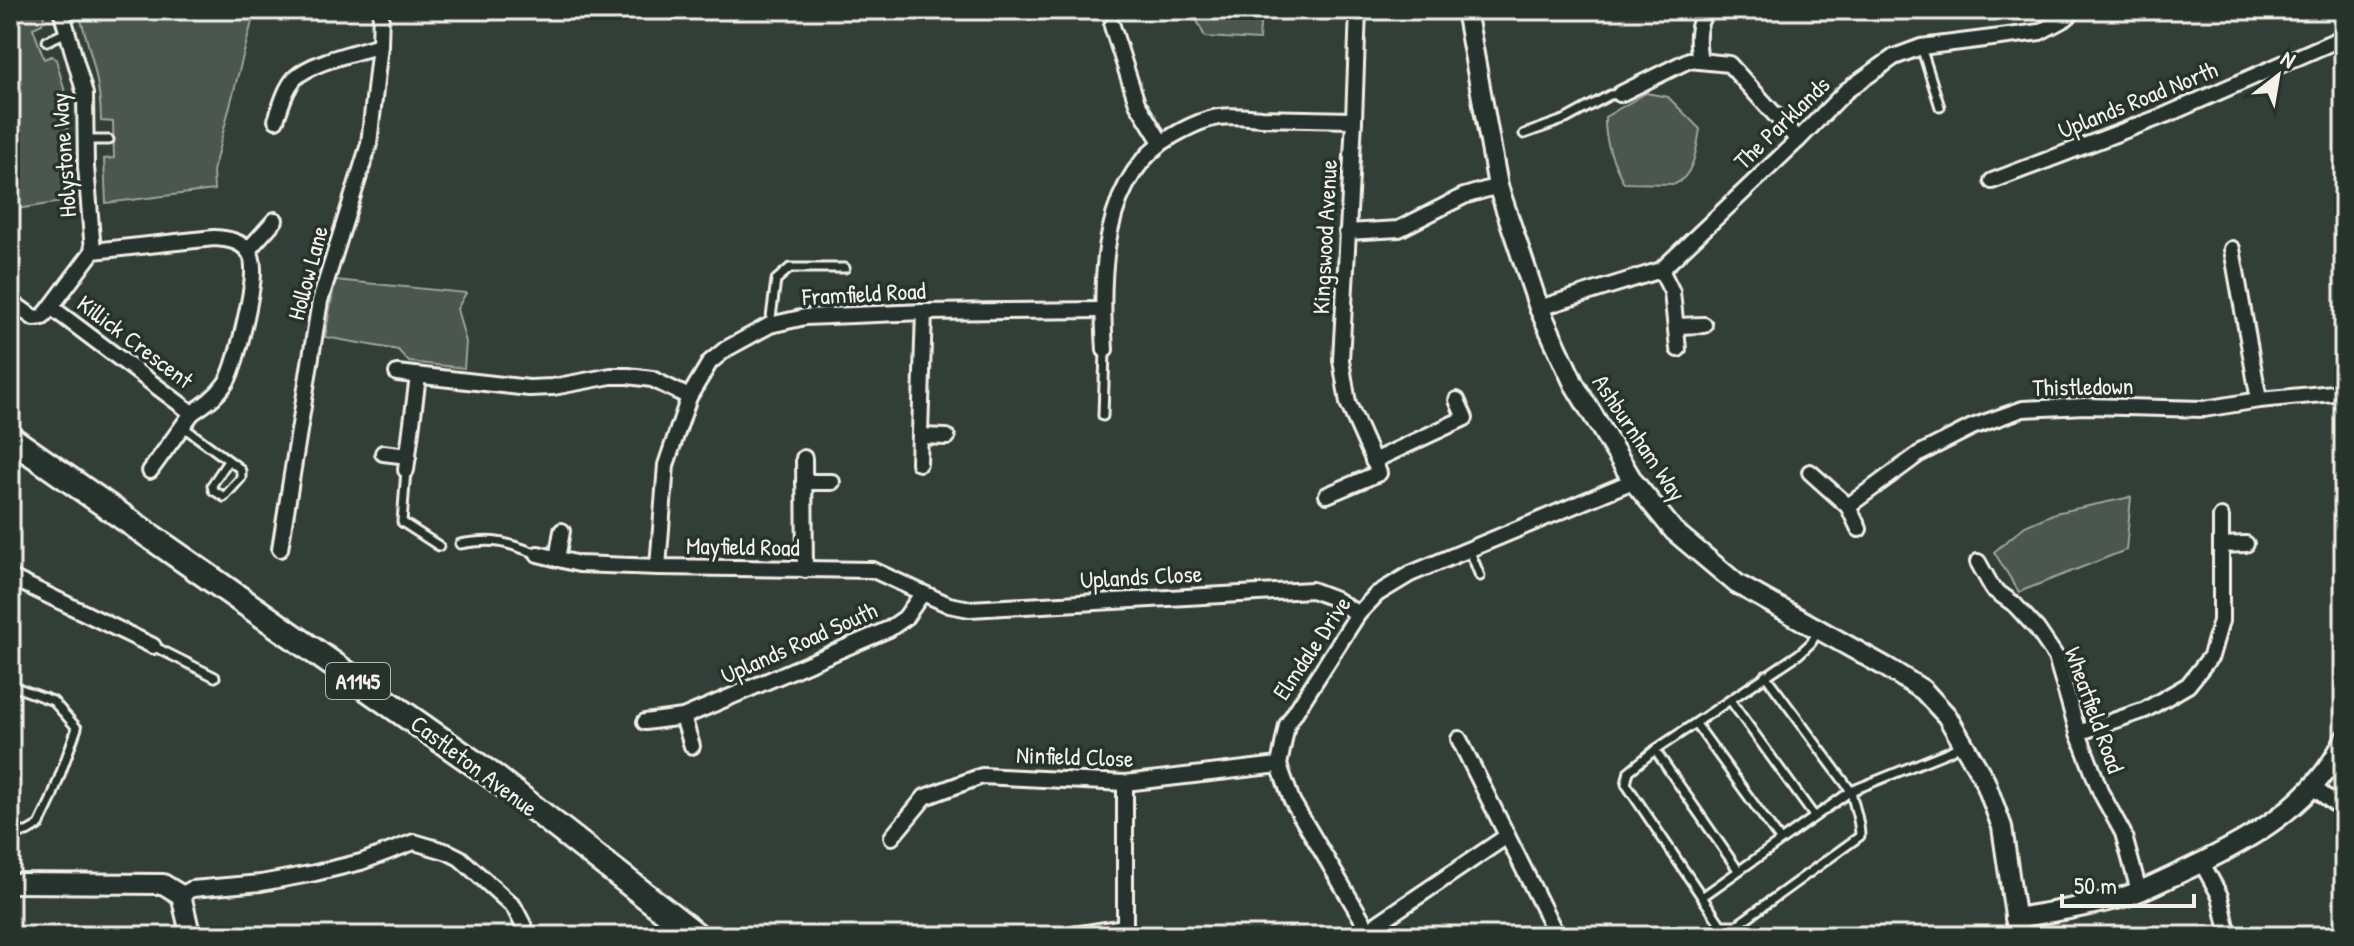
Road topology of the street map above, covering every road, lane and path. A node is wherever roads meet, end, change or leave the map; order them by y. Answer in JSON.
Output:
{"nodes":[{"id":1,"x":61,"y":10,"type":"edge"},
{"id":2,"x":381,"y":10,"type":"edge"},
{"id":3,"x":1358,"y":10,"type":"edge"},
{"id":4,"x":1466,"y":10,"type":"edge"},
{"id":5,"x":1707,"y":10,"type":"edge"},
{"id":6,"x":2075,"y":10,"type":"edge"},
{"id":7,"x":1112,"y":26,"type":"dead end"},
{"id":8,"x":67,"y":32,"type":"junction"},
{"id":9,"x":2344,"y":39,"type":"edge"},
{"id":10,"x":47,"y":41,"type":"dead end"},
{"id":11,"x":380,"y":45,"type":"junction"},
{"id":12,"x":1921,"y":47,"type":"junction"},
{"id":13,"x":1700,"y":61,"type":"junction"},
{"id":14,"x":1620,"y":94,"type":"joint"},
{"id":15,"x":1940,"y":107,"type":"dead end"},
{"id":16,"x":276,"y":120,"type":"dead end"},
{"id":17,"x":1354,"y":120,"type":"junction"},
{"id":18,"x":1524,"y":134,"type":"dead end"},
{"id":19,"x":86,"y":140,"type":"junction"},
{"id":20,"x":109,"y":140,"type":"dead end"},
{"id":21,"x":1798,"y":140,"type":"junction"},
{"id":22,"x":1161,"y":142,"type":"junction"},
{"id":23,"x":1992,"y":181,"type":"dead end"},
{"id":24,"x":1498,"y":186,"type":"junction"},
{"id":25,"x":275,"y":220,"type":"dead end"},
{"id":26,"x":1347,"y":232,"type":"junction"},
{"id":27,"x":2232,"y":249,"type":"dead end"},
{"id":28,"x":248,"y":250,"type":"junction"},
{"id":29,"x":93,"y":251,"type":"junction"},
{"id":30,"x":845,"y":268,"type":"dead end"},
{"id":31,"x":1661,"y":270,"type":"junction"},
{"id":32,"x":10,"y":301,"type":"edge"},
{"id":33,"x":51,"y":307,"type":"junction"},
{"id":34,"x":1539,"y":308,"type":"junction"},
{"id":35,"x":1102,"y":310,"type":"junction"},
{"id":36,"x":924,"y":312,"type":"junction"},
{"id":37,"x":770,"y":325,"type":"junction"},
{"id":38,"x":1704,"y":325,"type":"dead end"},
{"id":39,"x":1676,"y":326,"type":"junction"},
{"id":40,"x":1678,"y":349,"type":"dead end"},
{"id":41,"x":1105,"y":350,"type":"joint"},
{"id":42,"x":397,"y":373,"type":"dead end"},
{"id":43,"x":418,"y":376,"type":"junction"},
{"id":44,"x":2344,"y":392,"type":"edge"},
{"id":45,"x":689,"y":397,"type":"junction"},
{"id":46,"x":1457,"y":400,"type":"dead end"},
{"id":47,"x":2259,"y":400,"type":"junction"},
{"id":48,"x":192,"y":413,"type":"junction"},
{"id":49,"x":1103,"y":416,"type":"dead end"},
{"id":50,"x":182,"y":426,"type":"junction"},
{"id":51,"x":921,"y":436,"type":"junction"},
{"id":52,"x":947,"y":437,"type":"dead end"},
{"id":53,"x":10,"y":438,"type":"edge"},
{"id":54,"x":383,"y":453,"type":"dead end"},
{"id":55,"x":804,"y":458,"type":"dead end"},
{"id":56,"x":228,"y":461,"type":"junction"},
{"id":57,"x":1373,"y":461,"type":"junction"},
{"id":58,"x":407,"y":463,"type":"junction"},
{"id":59,"x":919,"y":463,"type":"dead end"},
{"id":60,"x":150,"y":471,"type":"dead end"},
{"id":61,"x":1810,"y":472,"type":"dead end"},
{"id":62,"x":1633,"y":481,"type":"junction"},
{"id":63,"x":804,"y":482,"type":"junction"},
{"id":64,"x":832,"y":482,"type":"dead end"},
{"id":65,"x":1327,"y":495,"type":"dead end"},
{"id":66,"x":1848,"y":506,"type":"junction"},
{"id":67,"x":2221,"y":517,"type":"dead end"},
{"id":68,"x":1859,"y":529,"type":"dead end"},
{"id":69,"x":562,"y":531,"type":"dead end"},
{"id":70,"x":460,"y":544,"type":"dead end"},
{"id":71,"x":2246,"y":544,"type":"dead end"},
{"id":72,"x":2221,"y":545,"type":"junction"},
{"id":73,"x":439,"y":546,"type":"dead end"},
{"id":74,"x":280,"y":549,"type":"dead end"},
{"id":75,"x":1469,"y":549,"type":"junction"},
{"id":76,"x":538,"y":554,"type":"joint"},
{"id":77,"x":557,"y":559,"type":"junction"},
{"id":78,"x":1978,"y":562,"type":"dead end"},
{"id":79,"x":658,"y":567,"type":"junction"},
{"id":80,"x":805,"y":570,"type":"junction"},
{"id":81,"x":1480,"y":576,"type":"dead end"},
{"id":82,"x":10,"y":577,"type":"edge"},
{"id":83,"x":922,"y":594,"type":"junction"},
{"id":84,"x":1358,"y":614,"type":"junction"},
{"id":85,"x":1819,"y":630,"type":"junction"},
{"id":86,"x":153,"y":646,"type":"joint"},
{"id":87,"x":1765,"y":675,"type":"junction"},
{"id":88,"x":215,"y":677,"type":"dead end"},
{"id":89,"x":10,"y":685,"type":"edge"},
{"id":90,"x":1730,"y":700,"type":"junction"},
{"id":91,"x":683,"y":717,"type":"junction"},
{"id":92,"x":645,"y":722,"type":"dead end"},
{"id":93,"x":1696,"y":724,"type":"junction"},
{"id":94,"x":2078,"y":733,"type":"junction"},
{"id":95,"x":1459,"y":739,"type":"dead end"},
{"id":96,"x":2344,"y":740,"type":"edge"},
{"id":97,"x":1965,"y":742,"type":"junction"},
{"id":98,"x":692,"y":746,"type":"dead end"},
{"id":99,"x":1655,"y":750,"type":"junction"},
{"id":100,"x":1279,"y":765,"type":"junction"},
{"id":101,"x":1125,"y":783,"type":"junction"},
{"id":102,"x":2313,"y":787,"type":"junction"},
{"id":103,"x":1851,"y":791,"type":"junction"},
{"id":104,"x":2344,"y":811,"type":"edge"},
{"id":105,"x":1814,"y":816,"type":"junction"},
{"id":106,"x":10,"y":832,"type":"edge"},
{"id":107,"x":1507,"y":836,"type":"junction"},
{"id":108,"x":892,"y":837,"type":"dead end"},
{"id":109,"x":1780,"y":840,"type":"junction"},
{"id":110,"x":2202,"y":863,"type":"junction"},
{"id":111,"x":1738,"y":870,"type":"junction"},
{"id":112,"x":10,"y":883,"type":"edge"},
{"id":113,"x":2139,"y":891,"type":"junction"},
{"id":114,"x":181,"y":895,"type":"junction"},
{"id":115,"x":1702,"y":897,"type":"junction"},
{"id":116,"x":2017,"y":927,"type":"edge"},
{"id":117,"x":1128,"y":931,"type":"edge"},
{"id":118,"x":1370,"y":933,"type":"edge"},
{"id":119,"x":188,"y":936,"type":"edge"},
{"id":120,"x":529,"y":936,"type":"edge"},
{"id":121,"x":697,"y":936,"type":"edge"},
{"id":122,"x":1068,"y":936,"type":"edge"},
{"id":123,"x":1557,"y":936,"type":"edge"},
{"id":124,"x":2229,"y":936,"type":"edge"}],
"edges":[{"from":1,"to":8,"type":"street","name":"Holystone Way"},
{"from":2,"to":11,"type":"street","name":"Hollow Lane"},
{"from":3,"to":17,"type":"street","name":"Kingswood Avenue"},
{"from":4,"to":24,"type":"street","name":"Ashburnham Way"},
{"from":5,"to":13,"type":"street"},
{"from":6,"to":12,"type":"street","name":"The Parklands"},
{"from":7,"to":22,"type":"street"},
{"from":8,"to":10,"type":"lane"},
{"from":8,"to":19,"type":"street","name":"Holystone Way"},
{"from":9,"to":23,"type":"street","name":"Uplands Road North"},
{"from":11,"to":16,"type":"street"},
{"from":11,"to":74,"type":"street","name":"Hollow Lane"},
{"from":12,"to":15,"type":"lane"},
{"from":12,"to":21,"type":"street","name":"The Parklands"},
{"from":13,"to":14,"type":"street"},
{"from":13,"to":21,"type":"street"},
{"from":14,"to":18,"type":"lane"},
{"from":17,"to":22,"type":"street"},
{"from":17,"to":26,"type":"street","name":"Kingswood Avenue"},
{"from":19,"to":20,"type":"lane"},
{"from":19,"to":29,"type":"street","name":"Holystone Way"},
{"from":21,"to":31,"type":"street","name":"The Parklands"},
{"from":22,"to":35,"type":"street"},
{"from":24,"to":26,"type":"street"},
{"from":24,"to":34,"type":"street","name":"Ashburnham Way"},
{"from":25,"to":28,"type":"street"},
{"from":26,"to":57,"type":"street","name":"Kingswood Avenue"},
{"from":27,"to":47,"type":"street"},
{"from":28,"to":29,"type":"street"},
{"from":28,"to":48,"type":"street","name":"Killick Crescent"},
{"from":29,"to":33,"type":"street","name":"Killick Crescent"},
{"from":30,"to":37,"type":"lane"},
{"from":31,"to":34,"type":"street","name":"The Parklands"},
{"from":31,"to":39,"type":"street"},
{"from":32,"to":33,"type":"street","name":"Killick Crescent"},
{"from":33,"to":48,"type":"street","name":"Killick Crescent"},
{"from":34,"to":62,"type":"street","name":"Ashburnham Way"},
{"from":35,"to":36,"type":"street","name":"Framfield Road"},
{"from":35,"to":41,"type":"street"},
{"from":36,"to":37,"type":"street","name":"Framfield Road"},
{"from":36,"to":51,"type":"street"},
{"from":37,"to":45,"type":"street","name":"Framfield Road"},
{"from":38,"to":39,"type":"street"},
{"from":39,"to":40,"type":"street"},
{"from":41,"to":49,"type":"lane"},
{"from":42,"to":43,"type":"street"},
{"from":43,"to":45,"type":"street"},
{"from":43,"to":58,"type":"street"},
{"from":44,"to":47,"type":"street","name":"Thistledown"},
{"from":45,"to":79,"type":"street","name":"Framfield Road"},
{"from":46,"to":57,"type":"street"},
{"from":47,"to":66,"type":"street","name":"Thistledown"},
{"from":48,"to":50,"type":"street","name":"Killick Crescent"},
{"from":50,"to":56,"type":"lane"},
{"from":50,"to":60,"type":"street","name":"Killick Crescent"},
{"from":51,"to":52,"type":"street"},
{"from":51,"to":59,"type":"street"},
{"from":53,"to":121,"type":"main road","name":"Castleton Avenue","number":"A1145"},
{"from":54,"to":58,"type":"street"},
{"from":55,"to":63,"type":"street"},
{"from":56,"to":56,"type":"lane"},
{"from":57,"to":65,"type":"street"},
{"from":58,"to":73,"type":"lane"},
{"from":61,"to":66,"type":"street"},
{"from":62,"to":75,"type":"street","name":"Elmdale Drive"},
{"from":62,"to":85,"type":"street","name":"Ashburnham Way"},
{"from":63,"to":64,"type":"street"},
{"from":63,"to":80,"type":"street"},
{"from":66,"to":68,"type":"street"},
{"from":67,"to":72,"type":"street"},
{"from":69,"to":77,"type":"street"},
{"from":70,"to":76,"type":"lane"},
{"from":71,"to":72,"type":"street"},
{"from":72,"to":94,"type":"street"},
{"from":75,"to":81,"type":"lane"},
{"from":75,"to":84,"type":"street","name":"Elmdale Drive"},
{"from":76,"to":77,"type":"street","name":"Mayfield Road"},
{"from":77,"to":79,"type":"street","name":"Mayfield Road"},
{"from":78,"to":94,"type":"street","name":"Wheatfield Road"},
{"from":79,"to":80,"type":"street","name":"Mayfield Road"},
{"from":80,"to":83,"type":"street","name":"Mayfield Road"},
{"from":82,"to":86,"type":"street"},
{"from":83,"to":84,"type":"street","name":"Uplands Close"},
{"from":83,"to":91,"type":"street","name":"Uplands Road South"},
{"from":84,"to":100,"type":"street","name":"Elmdale Drive"},
{"from":85,"to":87,"type":"lane"},
{"from":85,"to":97,"type":"street","name":"Ashburnham Way"},
{"from":86,"to":88,"type":"lane"},
{"from":87,"to":90,"type":"lane"},
{"from":87,"to":103,"type":"lane"},
{"from":89,"to":106,"type":"lane"},
{"from":90,"to":93,"type":"lane"},
{"from":90,"to":105,"type":"lane"},
{"from":91,"to":92,"type":"street","name":"Uplands Road South"},
{"from":91,"to":98,"type":"street"},
{"from":93,"to":99,"type":"lane"},
{"from":93,"to":109,"type":"lane"},
{"from":94,"to":113,"type":"street","name":"Wheatfield Road"},
{"from":95,"to":107,"type":"street"},
{"from":96,"to":102,"type":"street"},
{"from":97,"to":103,"type":"lane"},
{"from":97,"to":116,"type":"street","name":"Ashburnham Way"},
{"from":99,"to":111,"type":"lane"},
{"from":99,"to":115,"type":"lane"},
{"from":100,"to":101,"type":"street","name":"Ninfield Close"},
{"from":100,"to":118,"type":"street"},
{"from":101,"to":108,"type":"street","name":"Ninfield Close"},
{"from":101,"to":117,"type":"street"},
{"from":102,"to":104,"type":"street"},
{"from":102,"to":110,"type":"street"},
{"from":103,"to":105,"type":"lane"},
{"from":103,"to":115,"type":"lane"},
{"from":105,"to":109,"type":"lane"},
{"from":107,"to":118,"type":"street"},
{"from":107,"to":123,"type":"street"},
{"from":109,"to":111,"type":"lane"},
{"from":110,"to":113,"type":"street"},
{"from":110,"to":124,"type":"street"},
{"from":111,"to":115,"type":"lane"},
{"from":112,"to":114,"type":"street"},
{"from":113,"to":116,"type":"street"},
{"from":114,"to":119,"type":"street"},
{"from":114,"to":120,"type":"street"},
{"from":117,"to":122,"type":"street"}]}
